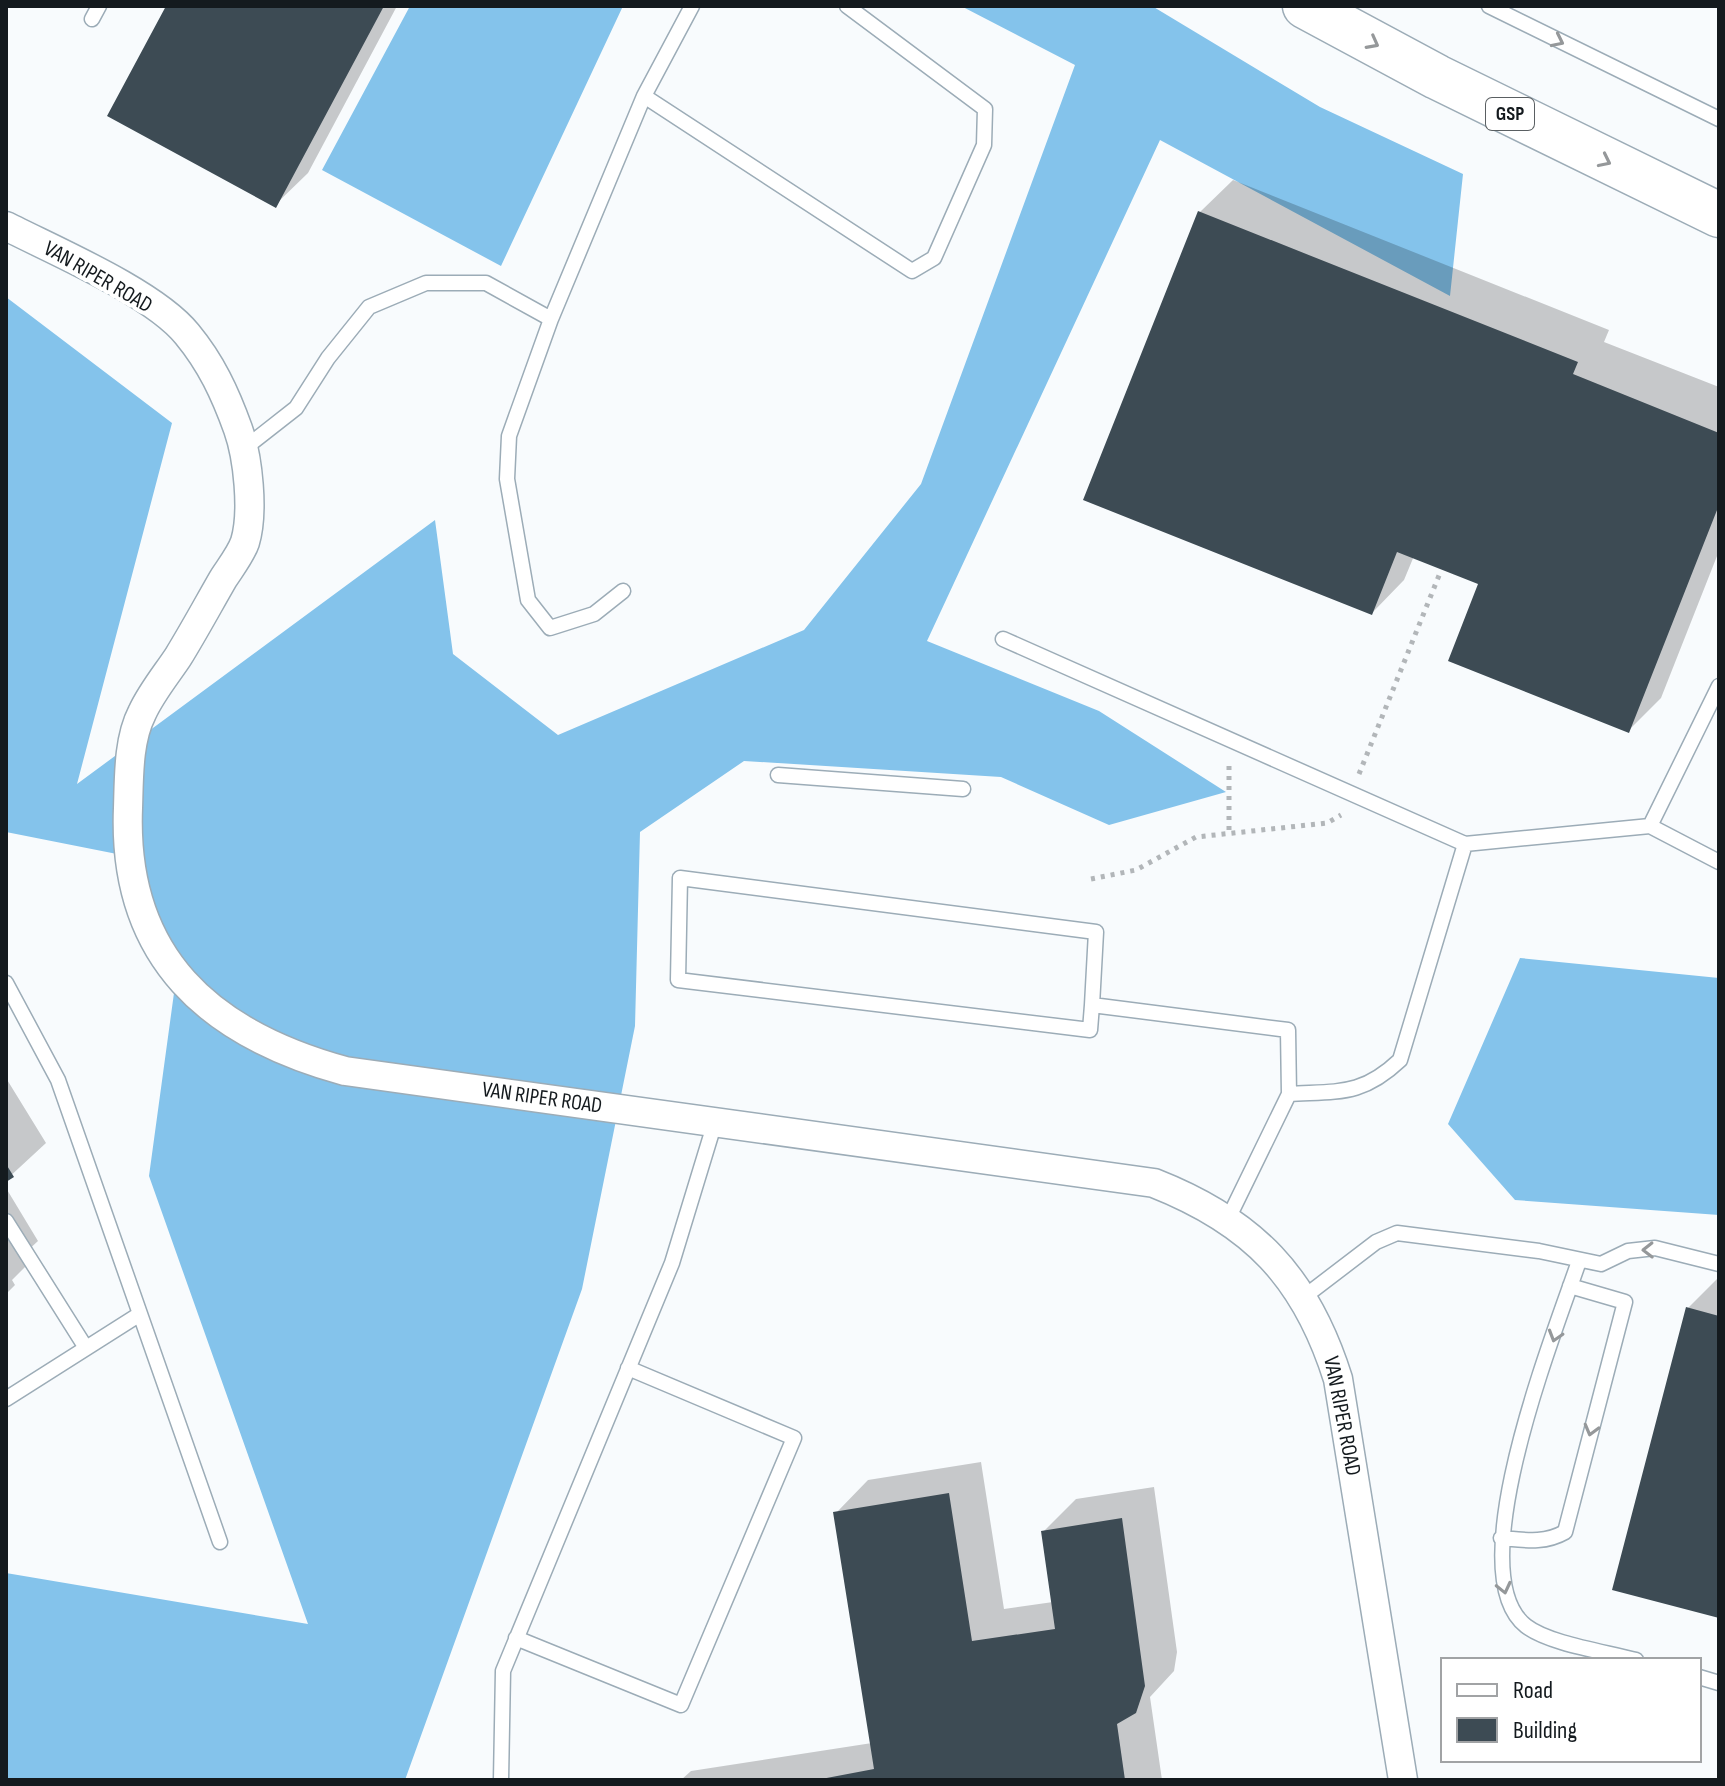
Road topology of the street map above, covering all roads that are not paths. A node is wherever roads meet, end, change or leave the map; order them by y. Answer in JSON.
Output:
{"nodes":[{"id":1,"x":692,"y":6,"type":"edge"},
{"id":2,"x":847,"y":6,"type":"edge"},
{"id":3,"x":1305,"y":6,"type":"edge"},
{"id":4,"x":1489,"y":6,"type":"edge"},
{"id":5,"x":644,"y":96,"type":"junction"},
{"id":6,"x":1719,"y":119,"type":"edge"},
{"id":7,"x":1719,"y":215,"type":"edge"},
{"id":8,"x":6,"y":226,"type":"edge"},
{"id":9,"x":551,"y":319,"type":"junction"},
{"id":10,"x":245,"y":448,"type":"junction"},
{"id":11,"x":623,"y":591,"type":"dead end"},
{"id":12,"x":1003,"y":639,"type":"dead end"},
{"id":13,"x":1719,"y":686,"type":"edge"},
{"id":14,"x":778,"y":775,"type":"dead end"},
{"id":15,"x":963,"y":789,"type":"dead end"},
{"id":16,"x":1650,"y":826,"type":"junction"},
{"id":17,"x":1465,"y":844,"type":"junction"},
{"id":18,"x":1719,"y":862,"type":"edge"},
{"id":19,"x":6,"y":983,"type":"edge"},
{"id":20,"x":1092,"y":1005,"type":"junction"},
{"id":21,"x":1289,"y":1094,"type":"junction"},
{"id":22,"x":715,"y":1122,"type":"junction"},
{"id":23,"x":1228,"y":1219,"type":"junction"},
{"id":24,"x":6,"y":1221,"type":"edge"},
{"id":25,"x":1579,"y":1261,"type":"junction"},
{"id":26,"x":1719,"y":1264,"type":"edge"},
{"id":27,"x":1570,"y":1286,"type":"junction"},
{"id":28,"x":1304,"y":1297,"type":"junction"},
{"id":29,"x":140,"y":1314,"type":"junction"},
{"id":30,"x":86,"y":1348,"type":"junction"},
{"id":31,"x":628,"y":1368,"type":"junction"},
{"id":32,"x":6,"y":1399,"type":"edge"},
{"id":33,"x":1501,"y":1538,"type":"junction"},
{"id":34,"x":220,"y":1542,"type":"dead end"},
{"id":35,"x":516,"y":1638,"type":"junction"},
{"id":36,"x":1628,"y":1658,"type":"edge"},
{"id":37,"x":501,"y":1780,"type":"edge"},
{"id":38,"x":1403,"y":1780,"type":"edge"}],
"edges":[{"from":1,"to":5,"type":"lane"},
{"from":2,"to":5,"type":"lane"},
{"from":3,"to":7,"type":"highway","number":"GSP","one_way":true},
{"from":4,"to":6,"type":"lane","one_way":true},
{"from":5,"to":9,"type":"lane"},
{"from":8,"to":10,"type":"street","name":"VAN RIPER ROAD"},
{"from":9,"to":10,"type":"lane"},
{"from":9,"to":11,"type":"lane"},
{"from":10,"to":22,"type":"street","name":"VAN RIPER ROAD"},
{"from":12,"to":17,"type":"lane"},
{"from":13,"to":16,"type":"lane"},
{"from":14,"to":15,"type":"lane"},
{"from":16,"to":17,"type":"lane"},
{"from":16,"to":18,"type":"lane"},
{"from":17,"to":21,"type":"lane"},
{"from":19,"to":29,"type":"lane"},
{"from":20,"to":20,"type":"lane"},
{"from":20,"to":21,"type":"lane"},
{"from":21,"to":23,"type":"lane"},
{"from":22,"to":23,"type":"street","name":"VAN RIPER ROAD"},
{"from":22,"to":31,"type":"lane"},
{"from":23,"to":28,"type":"street","name":"VAN RIPER ROAD"},
{"from":24,"to":30,"type":"lane"},
{"from":26,"to":25,"type":"lane","one_way":true},
{"from":25,"to":27,"type":"lane"},
{"from":25,"to":28,"type":"lane"},
{"from":27,"to":33,"type":"lane","one_way":true},
{"from":27,"to":33,"type":"lane","one_way":true},
{"from":28,"to":38,"type":"street","name":"VAN RIPER ROAD"},
{"from":29,"to":30,"type":"lane"},
{"from":29,"to":34,"type":"lane"},
{"from":30,"to":32,"type":"lane"},
{"from":31,"to":35,"type":"lane"},
{"from":31,"to":35,"type":"lane"},
{"from":33,"to":36,"type":"lane","one_way":true},
{"from":35,"to":37,"type":"lane"}]}
